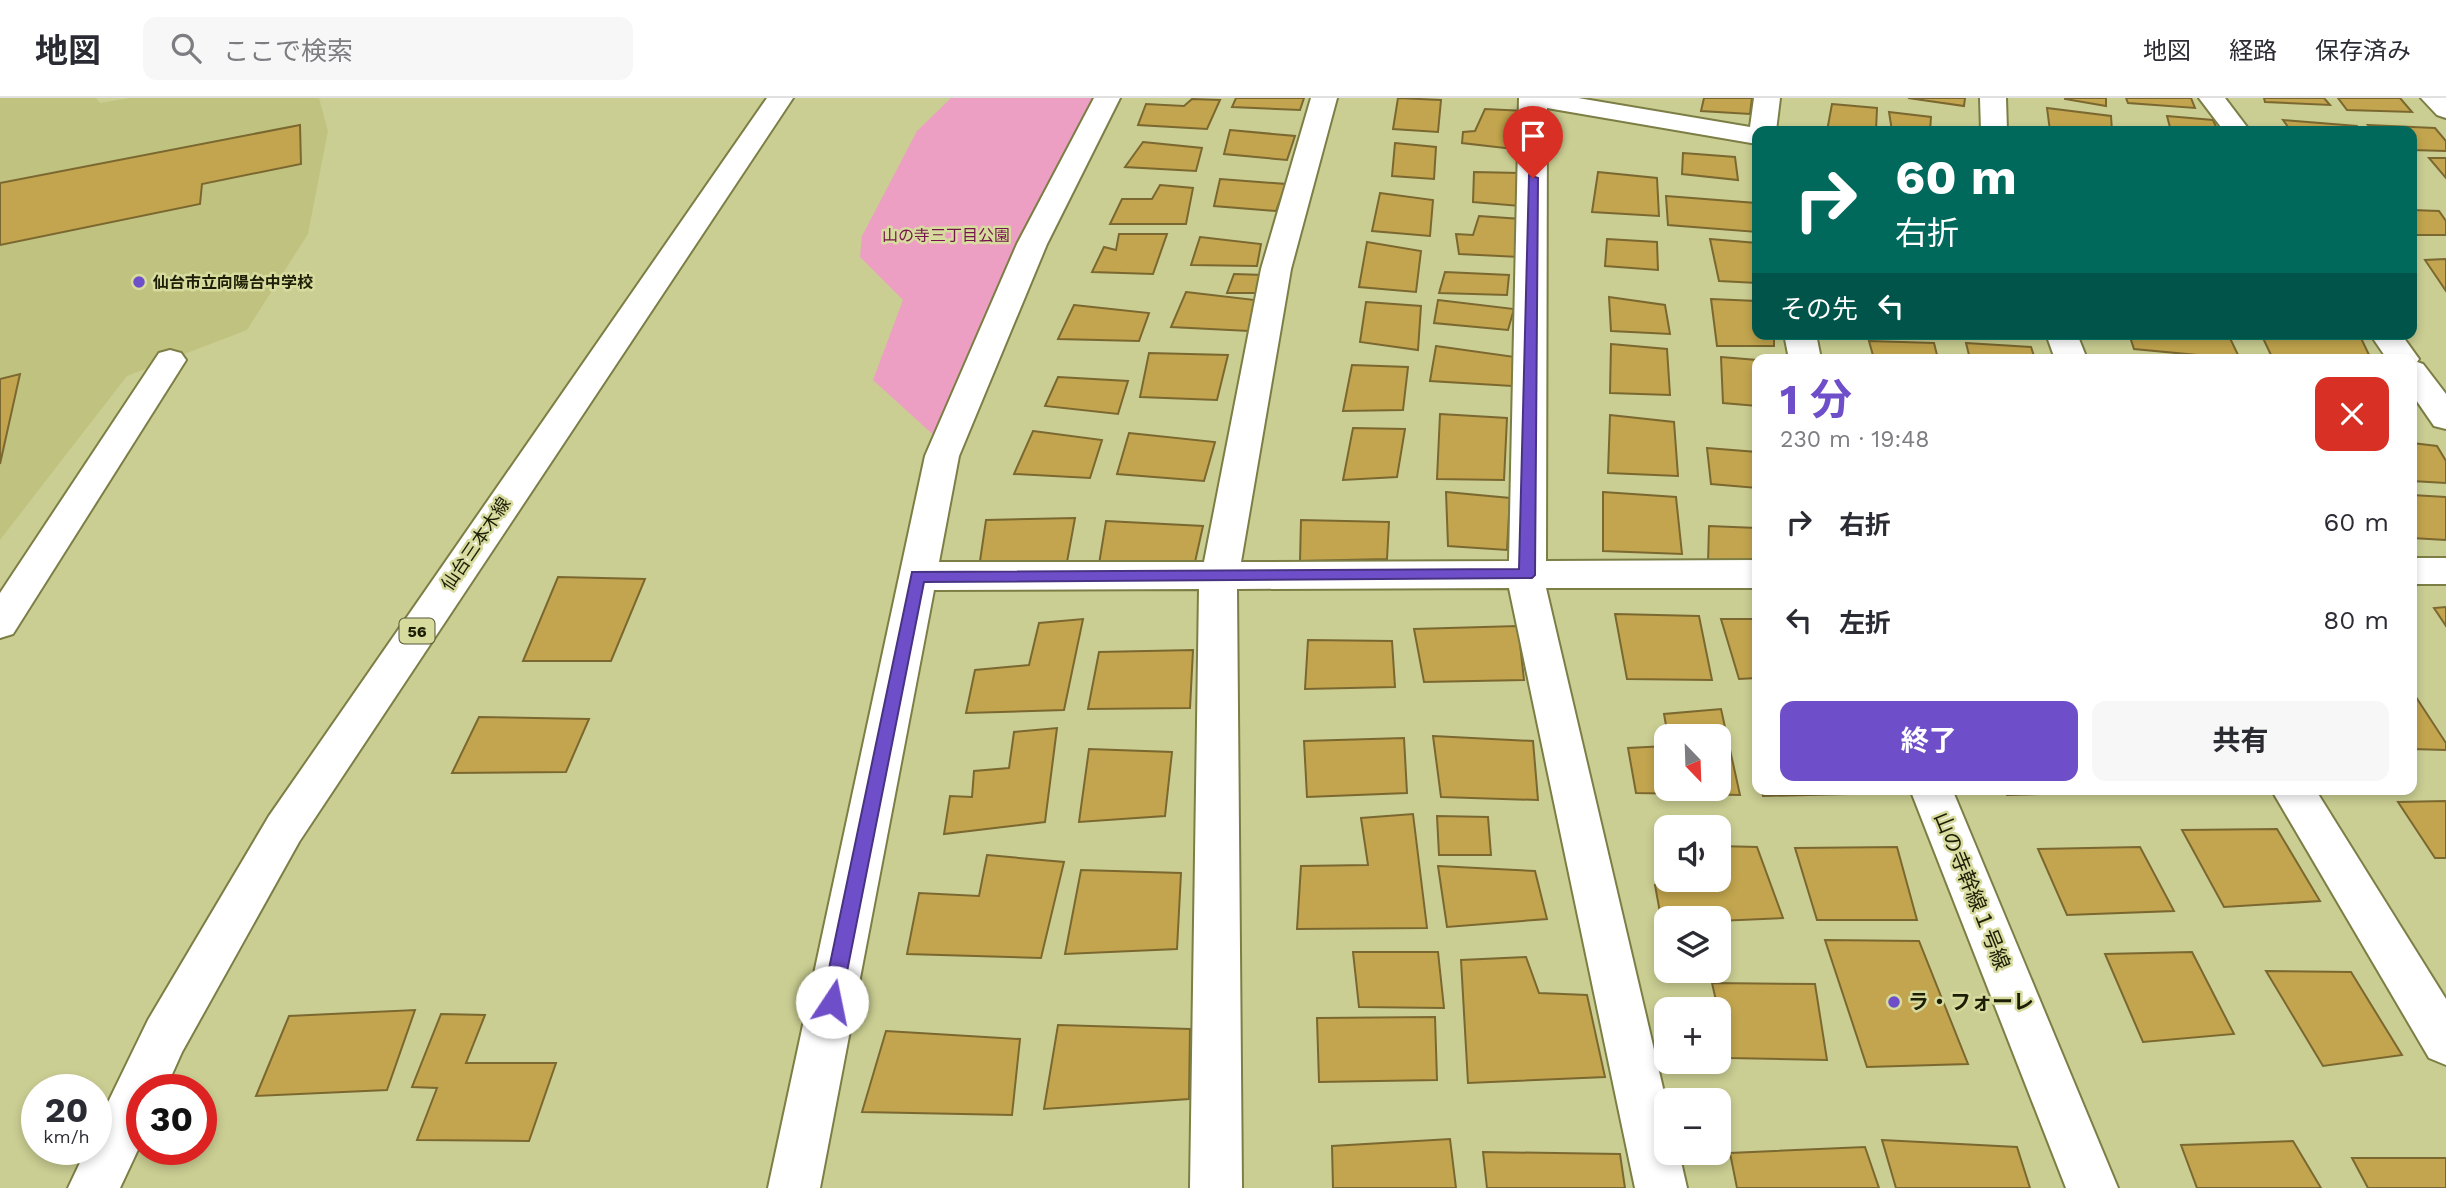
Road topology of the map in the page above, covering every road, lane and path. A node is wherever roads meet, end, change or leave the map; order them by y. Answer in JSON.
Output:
{"nodes":[{"id":1,"x":780,"y":98,"type":"edge"},
{"id":2,"x":1107,"y":98,"type":"edge"},
{"id":3,"x":1324,"y":98,"type":"edge"},
{"id":4,"x":1533,"y":98,"type":"edge"},
{"id":5,"x":1767,"y":98,"type":"edge"},
{"id":6,"x":1993,"y":98,"type":"edge"},
{"id":7,"x":2212,"y":98,"type":"edge"},
{"id":8,"x":2434,"y":98,"type":"edge"},
{"id":9,"x":2446,"y":110,"type":"edge"},
{"id":10,"x":1764,"y":126,"type":"edge"},
{"id":11,"x":1994,"y":126,"type":"edge"},
{"id":12,"x":2233,"y":126,"type":"edge"},
{"id":13,"x":1752,"y":135,"type":"edge"},
{"id":14,"x":170,"y":360,"type":"dead end"},
{"id":15,"x":2417,"y":378,"type":"edge"},
{"id":16,"x":2446,"y":418,"type":"edge"},
{"id":17,"x":2417,"y":571,"type":"edge"},
{"id":18,"x":2446,"y":571,"type":"edge"},
{"id":19,"x":1752,"y":574,"type":"edge"},
{"id":20,"x":1219,"y":575,"type":"junction"},
{"id":21,"x":1527,"y":575,"type":"junction"},
{"id":22,"x":917,"y":576,"type":"junction"},
{"id":23,"x":0,"y":624,"type":"edge"},
{"id":24,"x":1933,"y":795,"type":"edge"},
{"id":25,"x":2296,"y":795,"type":"edge"},
{"id":26,"x":2446,"y":1042,"type":"edge"},
{"id":27,"x":94,"y":1188,"type":"edge"},
{"id":28,"x":794,"y":1188,"type":"edge"},
{"id":29,"x":1216,"y":1188,"type":"edge"},
{"id":30,"x":1661,"y":1188,"type":"edge"},
{"id":31,"x":2092,"y":1188,"type":"edge"}],
"edges":[{"from":1,"to":27,"type":"street","name":"仙台三本木線","number":"56"},
{"from":2,"to":22,"type":"street"},
{"from":3,"to":20,"type":"street"},
{"from":4,"to":13,"type":"street"},
{"from":4,"to":21,"type":"street"},
{"from":5,"to":10,"type":"street"},
{"from":6,"to":11,"type":"street"},
{"from":7,"to":12,"type":"street"},
{"from":8,"to":9,"type":"street"},
{"from":14,"to":23,"type":"street"},
{"from":15,"to":16,"type":"street"},
{"from":17,"to":18,"type":"street"},
{"from":19,"to":21,"type":"street"},
{"from":20,"to":21,"type":"street"},
{"from":20,"to":22,"type":"street"},
{"from":20,"to":29,"type":"street"},
{"from":21,"to":30,"type":"street"},
{"from":22,"to":28,"type":"street"},
{"from":24,"to":31,"type":"street","name":"山の寺幹線１号線"},
{"from":25,"to":26,"type":"street"}]}
